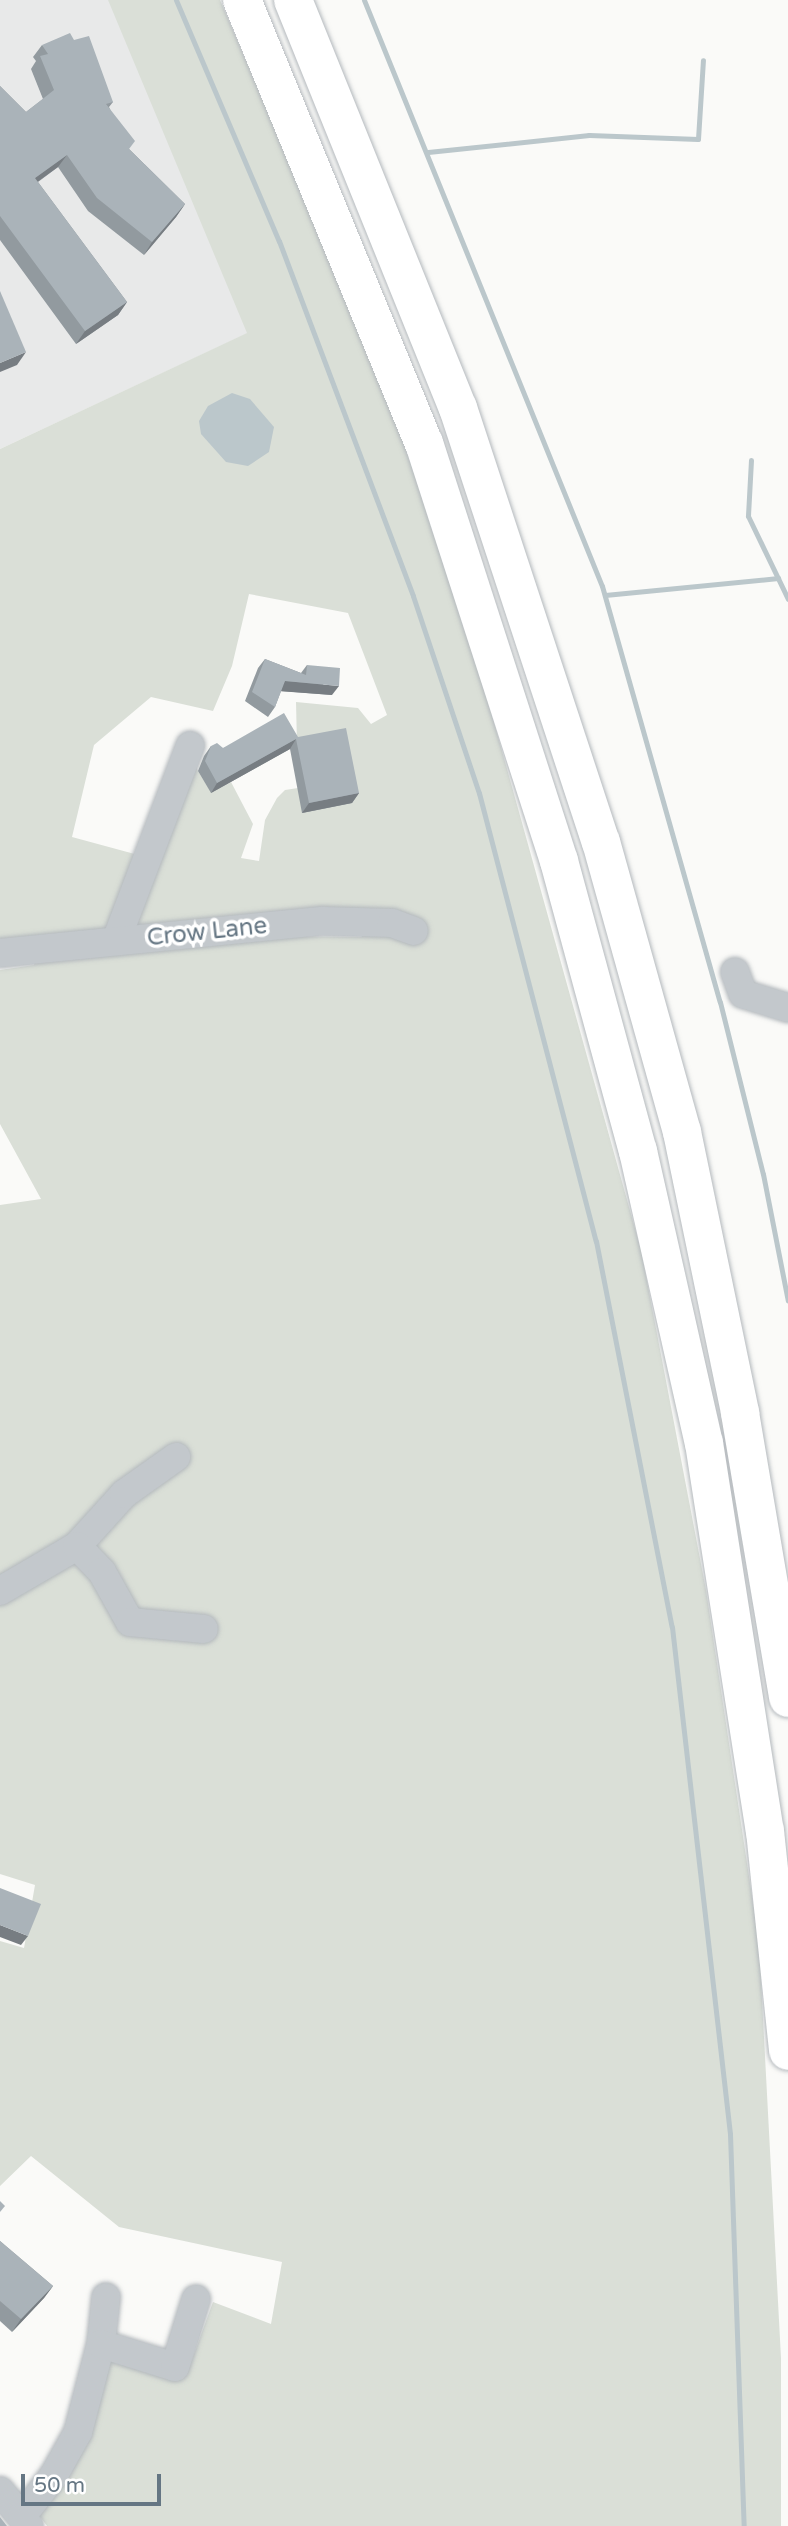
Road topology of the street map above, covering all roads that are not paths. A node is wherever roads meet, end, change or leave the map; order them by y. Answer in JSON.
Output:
{"nodes":[{"id":1,"x":242,"y":0,"type":"edge"},
{"id":2,"x":293,"y":0,"type":"edge"},
{"id":3,"x":190,"y":746,"type":"dead end"},
{"id":4,"x":414,"y":931,"type":"dead end"},
{"id":5,"x":116,"y":941,"type":"junction"},
{"id":6,"x":0,"y":953,"type":"edge"},
{"id":7,"x":735,"y":972,"type":"dead end"},
{"id":8,"x":788,"y":1008,"type":"edge"},
{"id":9,"x":176,"y":1457,"type":"dead end"},
{"id":10,"x":77,"y":1546,"type":"junction"},
{"id":11,"x":0,"y":1591,"type":"edge"},
{"id":12,"x":204,"y":1629,"type":"dead end"},
{"id":13,"x":788,"y":1698,"type":"edge"},
{"id":14,"x":788,"y":2051,"type":"edge"},
{"id":15,"x":106,"y":2297,"type":"dead end"},
{"id":16,"x":196,"y":2299,"type":"dead end"},
{"id":17,"x":102,"y":2344,"type":"junction"},
{"id":18,"x":0,"y":2491,"type":"edge"},
{"id":19,"x":25,"y":2521,"type":"edge"}],
"edges":[{"from":1,"to":14,"type":"highway"},
{"from":2,"to":13,"type":"highway"},
{"from":3,"to":5,"type":"street"},
{"from":4,"to":5,"type":"street","name":"Crow Lane"},
{"from":5,"to":6,"type":"street","name":"Crow Lane"},
{"from":7,"to":8,"type":"street"},
{"from":9,"to":10,"type":"street"},
{"from":10,"to":11,"type":"street"},
{"from":10,"to":12,"type":"street"},
{"from":15,"to":17,"type":"street"},
{"from":16,"to":17,"type":"street"},
{"from":17,"to":19,"type":"street"},
{"from":18,"to":19,"type":"street"}]}
